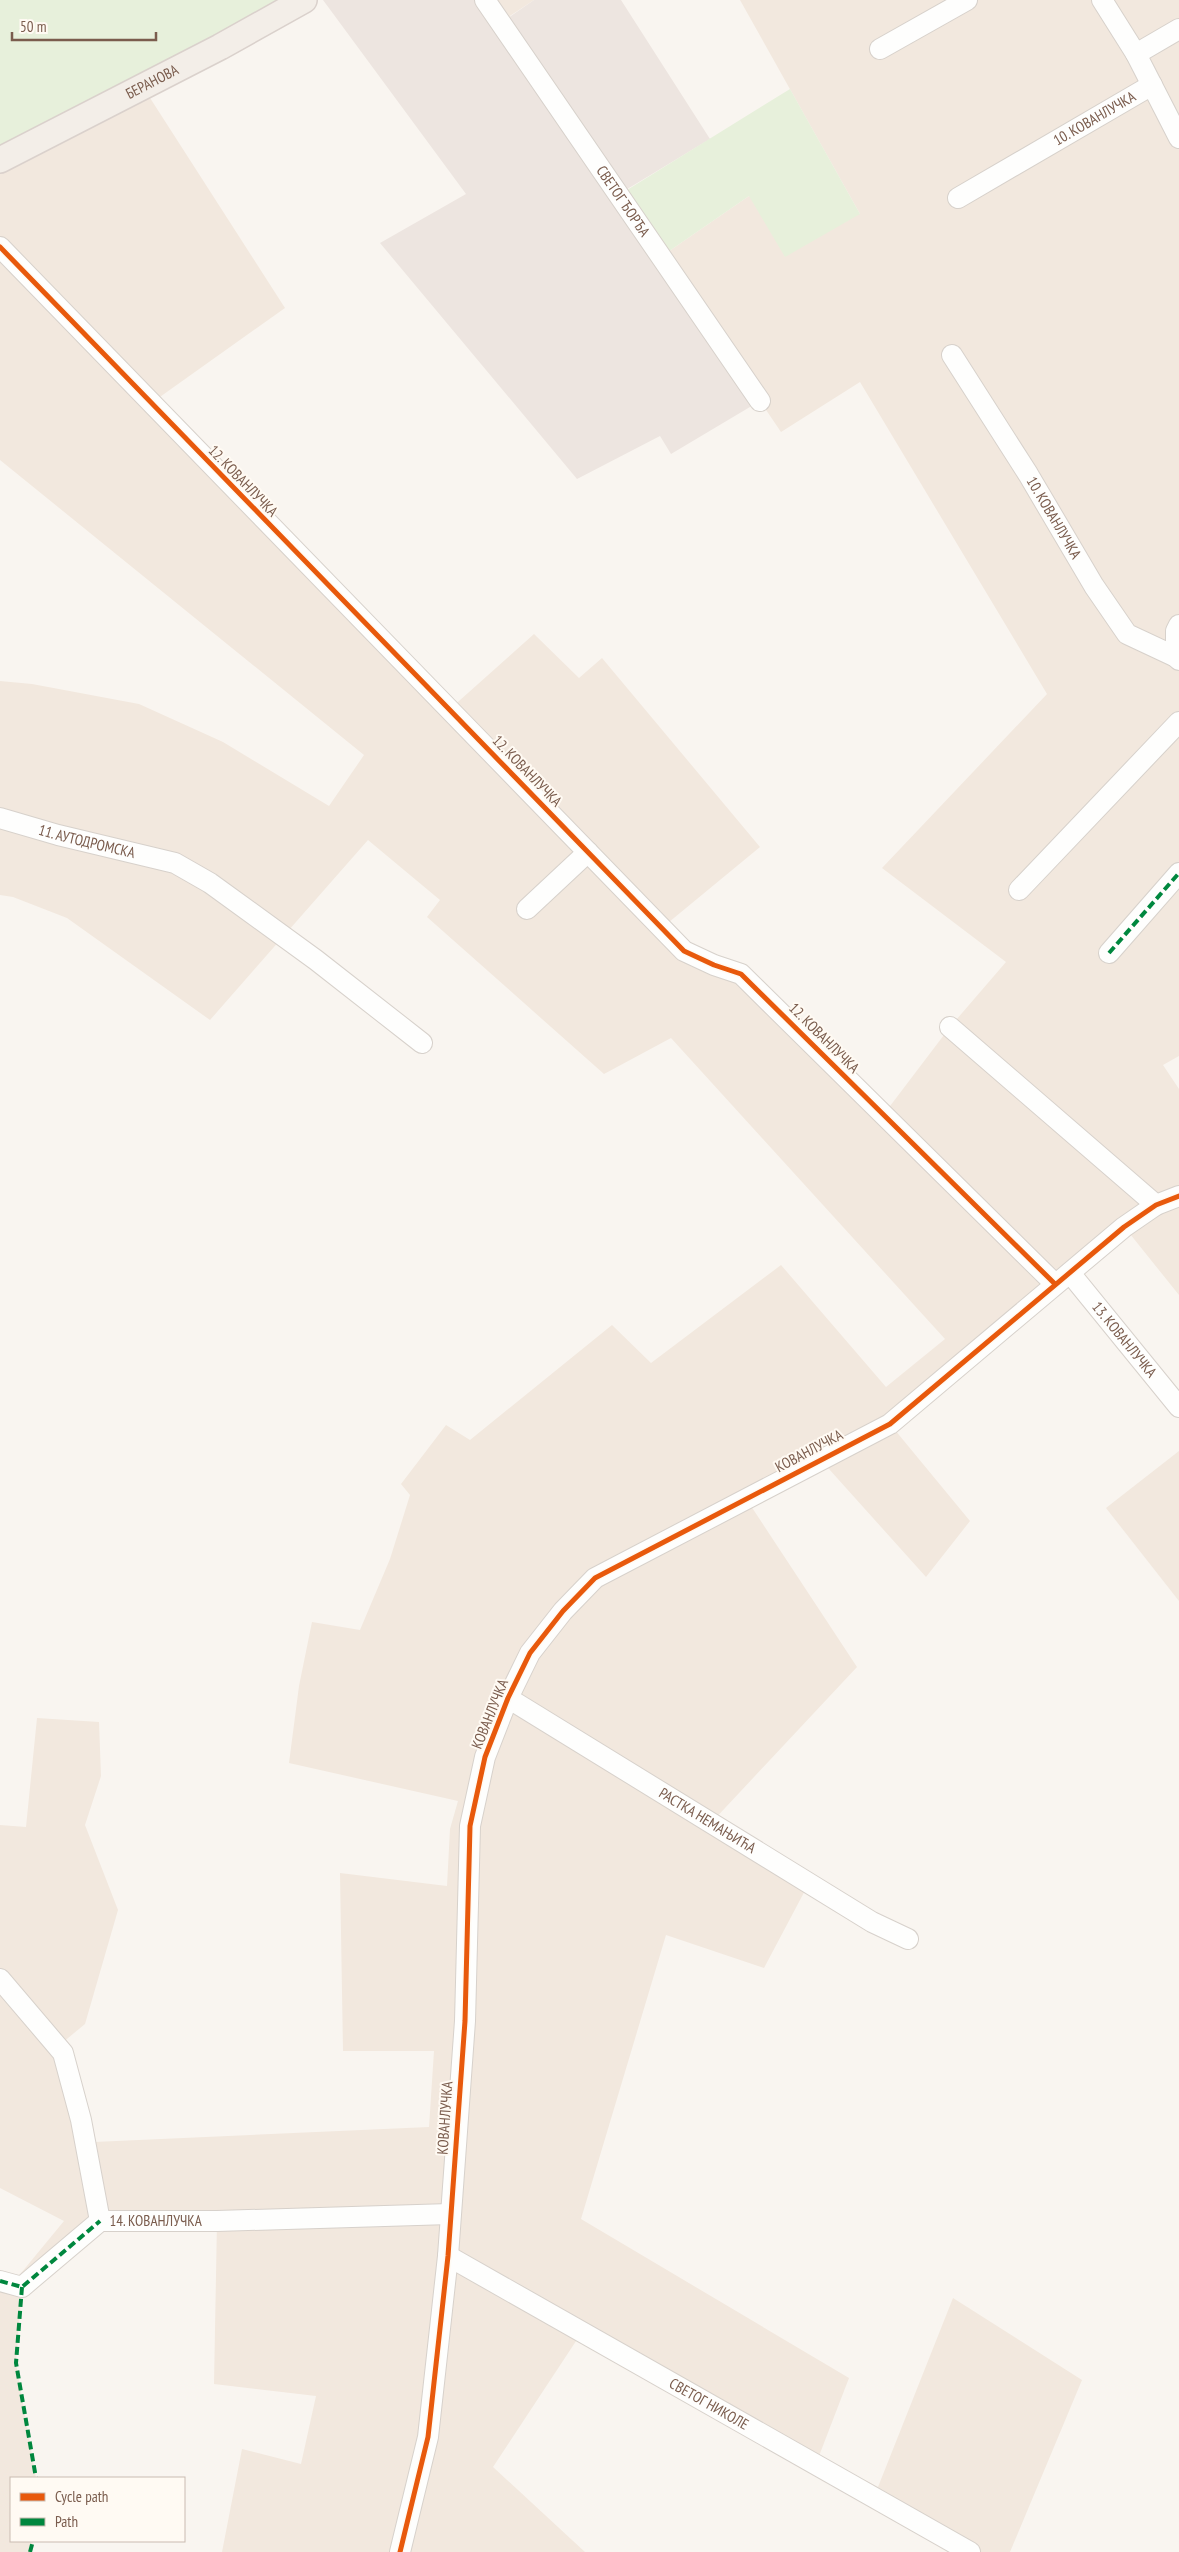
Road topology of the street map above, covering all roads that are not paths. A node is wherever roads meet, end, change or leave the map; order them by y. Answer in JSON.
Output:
{"nodes":[{"id":1,"x":304,"y":0,"type":"edge"},
{"id":2,"x":485,"y":0,"type":"edge"},
{"id":3,"x":967,"y":0,"type":"edge"},
{"id":4,"x":1102,"y":0,"type":"edge"},
{"id":5,"x":1179,"y":29,"type":"edge"},
{"id":6,"x":880,"y":50,"type":"dead end"},
{"id":7,"x":1136,"y":54,"type":"junction"},
{"id":8,"x":1152,"y":85,"type":"junction"},
{"id":9,"x":1179,"y":138,"type":"edge"},
{"id":10,"x":0,"y":160,"type":"edge"},
{"id":11,"x":958,"y":198,"type":"dead end"},
{"id":12,"x":0,"y":248,"type":"edge"},
{"id":13,"x":952,"y":355,"type":"dead end"},
{"id":14,"x":760,"y":401,"type":"dead end"},
{"id":15,"x":1179,"y":625,"type":"edge"},
{"id":16,"x":1178,"y":659,"type":"edge"},
{"id":17,"x":1179,"y":722,"type":"edge"},
{"id":18,"x":0,"y":818,"type":"edge"},
{"id":19,"x":588,"y":852,"type":"junction"},
{"id":20,"x":1179,"y":873,"type":"edge"},
{"id":21,"x":1019,"y":890,"type":"dead end"},
{"id":22,"x":527,"y":909,"type":"dead end"},
{"id":23,"x":1109,"y":953,"type":"dead end"},
{"id":24,"x":950,"y":1028,"type":"dead end"},
{"id":25,"x":422,"y":1043,"type":"dead end"},
{"id":26,"x":1179,"y":1196,"type":"edge"},
{"id":27,"x":1156,"y":1206,"type":"junction"},
{"id":28,"x":1062,"y":1279,"type":"junction"},
{"id":29,"x":1179,"y":1407,"type":"edge"},
{"id":30,"x":508,"y":1698,"type":"junction"},
{"id":31,"x":908,"y":1939,"type":"dead end"},
{"id":32,"x":0,"y":1979,"type":"edge"},
{"id":33,"x":450,"y":2214,"type":"junction"},
{"id":34,"x":100,"y":2221,"type":"junction"},
{"id":35,"x":448,"y":2256,"type":"junction"},
{"id":36,"x":0,"y":2281,"type":"edge"},
{"id":37,"x":400,"y":2552,"type":"edge"},
{"id":38,"x":970,"y":2552,"type":"edge"}],
"edges":[{"from":1,"to":10,"type":"main road","name":"БЕРАНОВА"},
{"from":2,"to":14,"type":"street","name":"СВЕТОГ ЂОРЂА"},
{"from":3,"to":6,"type":"street"},
{"from":4,"to":7,"type":"street","name":"10. КОВАНЛУЧКА"},
{"from":5,"to":7,"type":"street"},
{"from":7,"to":8,"type":"street","name":"10. КОВАНЛУЧКА"},
{"from":8,"to":9,"type":"street","name":"10. КОВАНЛУЧКА"},
{"from":8,"to":11,"type":"street","name":"10. КОВАНЛУЧКА"},
{"from":12,"to":19,"type":"street","name":"12. КОВАНЛУЧКА"},
{"from":13,"to":16,"type":"street","name":"10. КОВАНЛУЧКА"},
{"from":15,"to":16,"type":"street","name":"10. КОВАНЛУЧКА"},
{"from":17,"to":21,"type":"street"},
{"from":18,"to":25,"type":"street","name":"11. АУТОДРОМСКА"},
{"from":19,"to":22,"type":"street"},
{"from":19,"to":28,"type":"street","name":"12. КОВАНЛУЧКА"},
{"from":20,"to":23,"type":"street"},
{"from":24,"to":27,"type":"street"},
{"from":26,"to":27,"type":"street","name":"КОВАНЛУЧКА"},
{"from":27,"to":28,"type":"street","name":"КОВАНЛУЧКА"},
{"from":28,"to":29,"type":"street","name":"13. КОВАНЛУЧКА"},
{"from":28,"to":30,"type":"street","name":"КОВАНЛУЧКА"},
{"from":30,"to":31,"type":"street","name":"РАСТКА НЕМАЊИЋА"},
{"from":30,"to":33,"type":"street","name":"КОВАНЛУЧКА"},
{"from":32,"to":34,"type":"street","name":"14. КОВАНЛУЧКА"},
{"from":33,"to":34,"type":"street","name":"14. КОВАНЛУЧКА"},
{"from":33,"to":35,"type":"street","name":"КОВАНЛУЧКА"},
{"from":34,"to":36,"type":"street"},
{"from":35,"to":37,"type":"street","name":"КОВАНЛУЧКА"},
{"from":35,"to":38,"type":"street","name":"СВЕТОГ НИКОЛЕ"}]}
